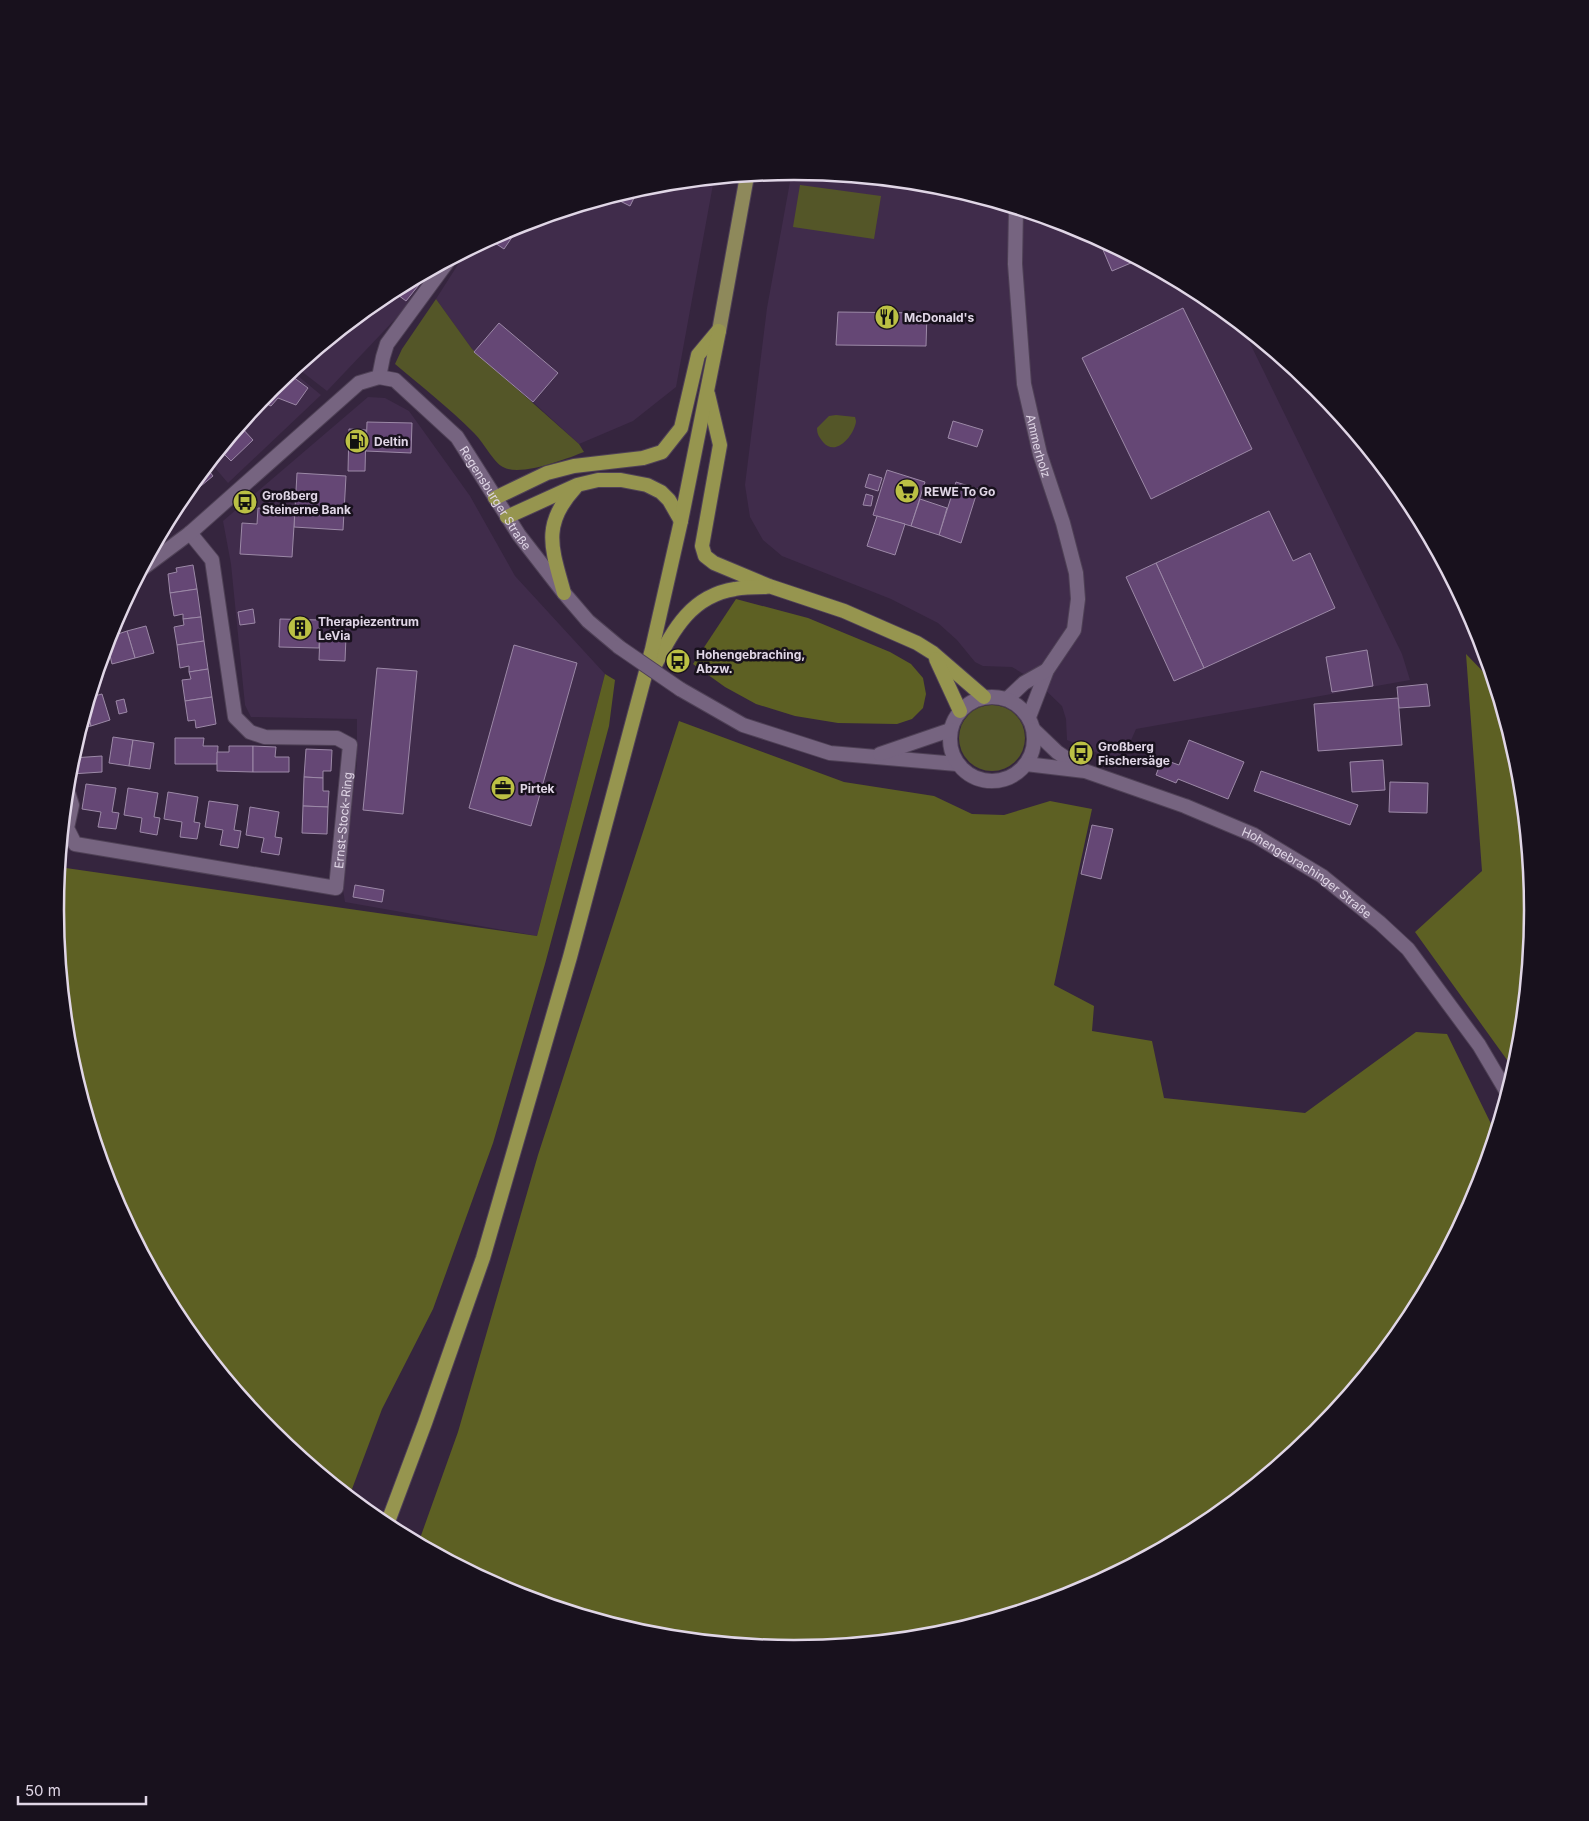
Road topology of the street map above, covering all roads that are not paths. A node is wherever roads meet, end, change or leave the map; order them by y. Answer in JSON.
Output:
{"nodes":[{"id":1,"x":746,"y":181,"type":"edge"},
{"id":2,"x":1016,"y":215,"type":"edge"},
{"id":3,"x":441,"y":271,"type":"edge"},
{"id":4,"x":719,"y":331,"type":"junction"},
{"id":5,"x":379,"y":377,"type":"junction"},
{"id":6,"x":707,"y":391,"type":"junction"},
{"id":7,"x":577,"y":485,"type":"junction"},
{"id":8,"x":495,"y":498,"type":"junction"},
{"id":9,"x":507,"y":517,"type":"junction"},
{"id":10,"x":681,"y":521,"type":"junction"},
{"id":11,"x":190,"y":533,"type":"junction"},
{"id":12,"x":154,"y":560,"type":"edge"},
{"id":13,"x":769,"y":586,"type":"junction"},
{"id":14,"x":564,"y":593,"type":"junction"},
{"id":15,"x":933,"y":654,"type":"junction"},
{"id":16,"x":1047,"y":670,"type":"junction"},
{"id":17,"x":643,"y":687,"type":"junction"},
{"id":18,"x":984,"y":697,"type":"junction"},
{"id":19,"x":1007,"y":699,"type":"junction"},
{"id":20,"x":960,"y":711,"type":"junction"},
{"id":21,"x":1031,"y":724,"type":"junction"},
{"id":22,"x":950,"y":730,"type":"junction"},
{"id":23,"x":873,"y":756,"type":"junction"},
{"id":24,"x":957,"y":764,"type":"junction"},
{"id":25,"x":1026,"y":764,"type":"junction"},
{"id":26,"x":1085,"y":771,"type":"junction"},
{"id":27,"x":68,"y":831,"type":"edge"},
{"id":28,"x":1503,"y":1086,"type":"edge"},
{"id":29,"x":389,"y":1518,"type":"edge"}],
"edges":[{"from":1,"to":4,"type":"main road"},
{"from":2,"to":16,"type":"street","name":"Ammerholz"},
{"from":3,"to":5,"type":"street"},
{"from":4,"to":6,"type":"highway"},
{"from":4,"to":8,"type":"highway"},
{"from":5,"to":8,"type":"street","name":"Regensburger Straße"},
{"from":5,"to":11,"type":"street"},
{"from":6,"to":10,"type":"highway"},
{"from":6,"to":13,"type":"highway"},
{"from":7,"to":9,"type":"highway"},
{"from":7,"to":10,"type":"highway"},
{"from":7,"to":14,"type":"highway"},
{"from":8,"to":9,"type":"street","name":"Regensburger Straße"},
{"from":9,"to":14,"type":"street","name":"Regensburger Straße"},
{"from":10,"to":17,"type":"highway"},
{"from":11,"to":12,"type":"street"},
{"from":11,"to":27,"type":"street","name":"Ernst-Stock-Ring"},
{"from":13,"to":15,"type":"highway"},
{"from":13,"to":17,"type":"highway"},
{"from":14,"to":23,"type":"street","name":"Regensburger Straße","bridge":true},
{"from":15,"to":18,"type":"highway"},
{"from":15,"to":20,"type":"highway"},
{"from":16,"to":19,"type":"street","name":"Ammerholz"},
{"from":16,"to":21,"type":"street","name":"Ammerholz"},
{"from":17,"to":29,"type":"highway"},
{"from":18,"to":19,"type":"street"},
{"from":18,"to":20,"type":"street"},
{"from":19,"to":21,"type":"street"},
{"from":20,"to":22,"type":"street"},
{"from":21,"to":25,"type":"street"},
{"from":21,"to":26,"type":"street","name":"Hohengebrachinger Straße"},
{"from":22,"to":23,"type":"street","name":"Regensburger Straße"},
{"from":22,"to":24,"type":"street"},
{"from":23,"to":24,"type":"street","name":"Regensburger Straße"},
{"from":24,"to":25,"type":"street"},
{"from":25,"to":26,"type":"street","name":"Hohengebrachinger Straße"},
{"from":26,"to":28,"type":"street","name":"Hohengebrachinger Straße"}]}
